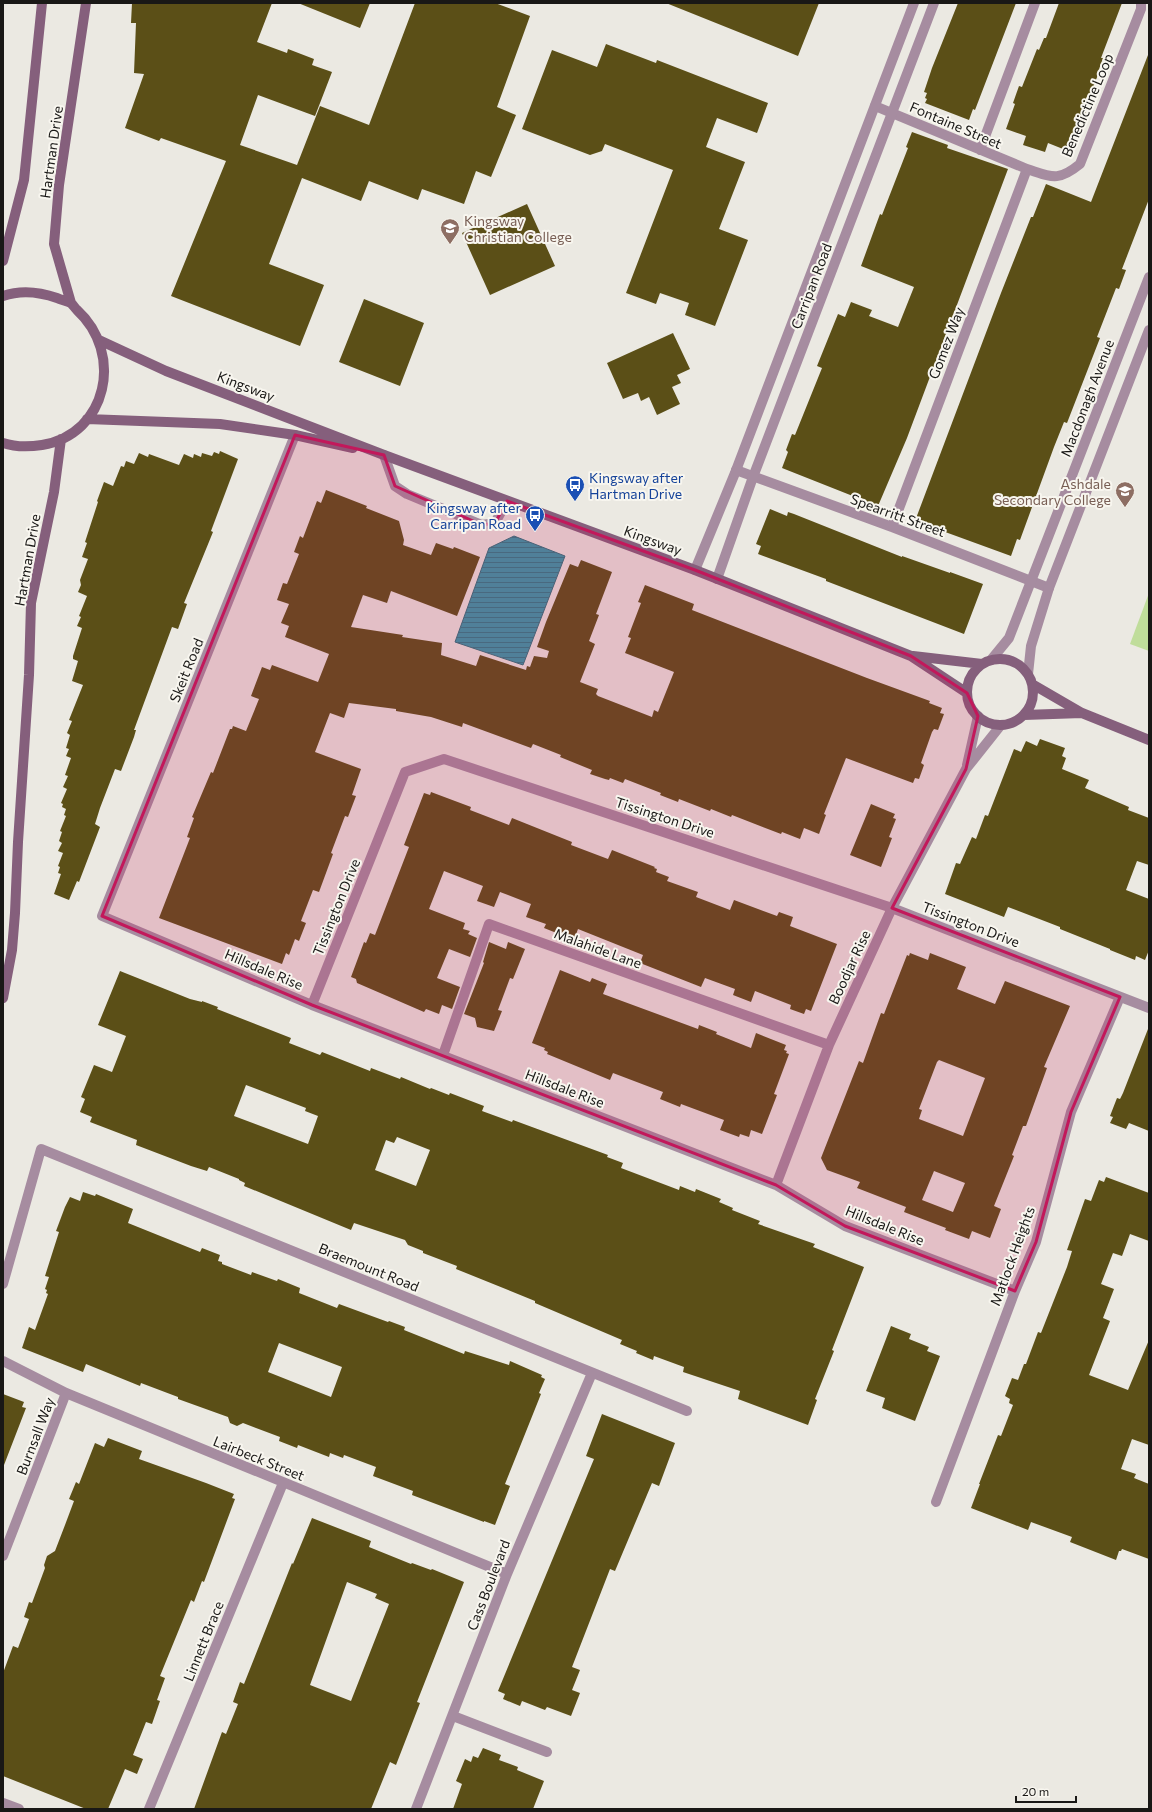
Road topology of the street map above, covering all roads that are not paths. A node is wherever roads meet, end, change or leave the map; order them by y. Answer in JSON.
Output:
{"nodes":[{"id":1,"x":42,"y":3,"type":"edge"},
{"id":2,"x":86,"y":3,"type":"edge"},
{"id":3,"x":914,"y":3,"type":"edge"},
{"id":4,"x":934,"y":3,"type":"edge"},
{"id":5,"x":1035,"y":3,"type":"edge"},
{"id":6,"x":1141,"y":3,"type":"edge"},
{"id":7,"x":874,"y":106,"type":"junction"},
{"id":8,"x":892,"y":113,"type":"junction"},
{"id":9,"x":980,"y":150,"type":"junction"},
{"id":10,"x":1027,"y":169,"type":"junction"},
{"id":11,"x":3,"y":261,"type":"edge"},
{"id":12,"x":1149,"y":278,"type":"edge"},
{"id":13,"x":3,"y":296,"type":"edge"},
{"id":14,"x":71,"y":303,"type":"junction"},
{"id":15,"x":1149,"y":330,"type":"edge"},
{"id":16,"x":99,"y":340,"type":"junction"},
{"id":17,"x":782,"y":348,"type":"junction"},
{"id":18,"x":800,"y":354,"type":"junction"},
{"id":19,"x":87,"y":419,"type":"junction"},
{"id":20,"x":295,"y":435,"type":"junction"},
{"id":21,"x":61,"y":439,"type":"junction"},
{"id":22,"x":3,"y":443,"type":"edge"},
{"id":23,"x":384,"y":455,"type":"junction"},
{"id":24,"x":736,"y":470,"type":"junction"},
{"id":25,"x":753,"y":477,"type":"junction"},
{"id":26,"x":507,"y":501,"type":"junction"},
{"id":27,"x":892,"y":527,"type":"junction"},
{"id":28,"x":695,"y":570,"type":"junction"},
{"id":29,"x":717,"y":579,"type":"junction"},
{"id":30,"x":1031,"y":581,"type":"junction"},
{"id":31,"x":1049,"y":588,"type":"junction"},
{"id":32,"x":911,"y":656,"type":"junction"},
{"id":33,"x":987,"y":662,"type":"junction"},
{"id":34,"x":1030,"y":679,"type":"junction"},
{"id":35,"x":967,"y":693,"type":"junction"},
{"id":36,"x":1082,"y":713,"type":"junction"},
{"id":37,"x":1024,"y":715,"type":"junction"},
{"id":38,"x":978,"y":716,"type":"junction"},
{"id":39,"x":1001,"y":725,"type":"junction"},
{"id":40,"x":1149,"y":740,"type":"edge"},
{"id":41,"x":966,"y":769,"type":"junction"},
{"id":42,"x":892,"y":908,"type":"junction"},
{"id":43,"x":102,"y":916,"type":"joint"},
{"id":44,"x":1120,"y":997,"type":"junction"},
{"id":45,"x":3,"y":998,"type":"edge"},
{"id":46,"x":312,"y":1005,"type":"junction"},
{"id":47,"x":1149,"y":1008,"type":"edge"},
{"id":48,"x":829,"y":1045,"type":"junction"},
{"id":49,"x":443,"y":1055,"type":"junction"},
{"id":50,"x":776,"y":1185,"type":"junction"},
{"id":51,"x":3,"y":1284,"type":"edge"},
{"id":52,"x":1015,"y":1291,"type":"junction"},
{"id":53,"x":3,"y":1361,"type":"edge"},
{"id":54,"x":592,"y":1373,"type":"junction"},
{"id":55,"x":66,"y":1393,"type":"junction"},
{"id":56,"x":687,"y":1411,"type":"dead end"},
{"id":57,"x":283,"y":1483,"type":"junction"},
{"id":58,"x":936,"y":1502,"type":"dead end"},
{"id":59,"x":3,"y":1556,"type":"edge"},
{"id":60,"x":507,"y":1574,"type":"junction"},
{"id":61,"x":453,"y":1716,"type":"junction"},
{"id":62,"x":547,"y":1752,"type":"dead end"},
{"id":63,"x":3,"y":1803,"type":"edge"},
{"id":64,"x":19,"y":1809,"type":"edge"},
{"id":65,"x":149,"y":1809,"type":"edge"},
{"id":66,"x":416,"y":1809,"type":"edge"}],
"edges":[{"from":1,"to":11,"type":"main road","name":"Hartman Drive"},
{"from":2,"to":14,"type":"main road","name":"Hartman Drive"},
{"from":3,"to":7,"type":"street","name":"Carripan Road"},
{"from":4,"to":8,"type":"street","name":"Carripan Road"},
{"from":5,"to":9,"type":"street"},
{"from":6,"to":10,"type":"street","name":"Benedictine Loop"},
{"from":7,"to":8,"type":"street","name":"Fontaine Street"},
{"from":7,"to":17,"type":"street","name":"Carripan Road"},
{"from":8,"to":9,"type":"street","name":"Fontaine Street"},
{"from":8,"to":18,"type":"street","name":"Carripan Road"},
{"from":9,"to":10,"type":"street","name":"Fontaine Street"},
{"from":10,"to":27,"type":"street","name":"Gomez Way"},
{"from":12,"to":30,"type":"street","name":"Macdonagh Avenue"},
{"from":13,"to":14,"type":"main road"},
{"from":14,"to":16,"type":"main road"},
{"from":15,"to":31,"type":"street"},
{"from":16,"to":19,"type":"main road"},
{"from":16,"to":23,"type":"main road","name":"Kingsway"},
{"from":17,"to":18,"type":"street"},
{"from":17,"to":24,"type":"street","name":"Carripan Road"},
{"from":18,"to":25,"type":"street","name":"Carripan Road"},
{"from":19,"to":20,"type":"main road","name":"Kingsway"},
{"from":19,"to":21,"type":"main road"},
{"from":20,"to":23,"type":"main road","name":"Kingsway"},
{"from":20,"to":43,"type":"street","name":"Skeit Road"},
{"from":21,"to":22,"type":"main road"},
{"from":21,"to":45,"type":"main road","name":"Hartman Drive"},
{"from":23,"to":26,"type":"main road","name":"Kingsway"},
{"from":23,"to":26,"type":"street"},
{"from":24,"to":25,"type":"street","name":"Spearritt Street"},
{"from":24,"to":28,"type":"street","name":"Carripan Road"},
{"from":25,"to":27,"type":"street","name":"Spearritt Street"},
{"from":25,"to":29,"type":"street","name":"Carripan Road"},
{"from":26,"to":28,"type":"main road","name":"Kingsway"},
{"from":27,"to":30,"type":"street","name":"Spearritt Street"},
{"from":28,"to":29,"type":"main road","name":"Kingsway"},
{"from":29,"to":32,"type":"main road","name":"Kingsway"},
{"from":30,"to":31,"type":"street","name":"Spearritt Street"},
{"from":30,"to":33,"type":"street","name":"Macdonagh Avenue"},
{"from":31,"to":34,"type":"street"},
{"from":32,"to":33,"type":"main road","name":"Kingsway"},
{"from":32,"to":35,"type":"main road","name":"Kingsway"},
{"from":33,"to":34,"type":"main road","name":"Kingsway"},
{"from":33,"to":35,"type":"main road"},
{"from":34,"to":36,"type":"main road","name":"Kingsway"},
{"from":34,"to":37,"type":"main road"},
{"from":35,"to":38,"type":"main road"},
{"from":36,"to":37,"type":"main road","name":"Kingsway"},
{"from":36,"to":40,"type":"main road","name":"Kingsway"},
{"from":37,"to":39,"type":"main road","name":"Kingsway"},
{"from":38,"to":39,"type":"main road"},
{"from":38,"to":41,"type":"street","name":"Boodjar Rise"},
{"from":39,"to":41,"type":"street","name":"Boodjar Rise"},
{"from":41,"to":42,"type":"street","name":"Boodjar Rise"},
{"from":42,"to":44,"type":"street","name":"Tissington Drive"},
{"from":42,"to":46,"type":"street","name":"Tissington Drive"},
{"from":42,"to":48,"type":"street","name":"Boodjar Rise"},
{"from":43,"to":46,"type":"street","name":"Hillsdale Rise"},
{"from":44,"to":47,"type":"street","name":"Tissington Drive"},
{"from":44,"to":52,"type":"street","name":"Matlock Heights"},
{"from":46,"to":49,"type":"street","name":"Hillsdale Rise"},
{"from":48,"to":49,"type":"street","name":"Malahide Lane"},
{"from":48,"to":50,"type":"street","name":"Boodjar Rise"},
{"from":49,"to":50,"type":"street","name":"Hillsdale Rise"},
{"from":50,"to":52,"type":"street","name":"Hillsdale Rise"},
{"from":51,"to":54,"type":"street","name":"Braemount Road"},
{"from":52,"to":58,"type":"street","name":"Matlock Heights"},
{"from":53,"to":55,"type":"street","name":"Lairbeck Street"},
{"from":54,"to":56,"type":"street","name":"Braemount Road"},
{"from":54,"to":60,"type":"street","name":"Cass Boulevard"},
{"from":55,"to":57,"type":"street","name":"Lairbeck Street"},
{"from":55,"to":59,"type":"street","name":"Burnsall Way"},
{"from":57,"to":60,"type":"street","name":"Lairbeck Street"},
{"from":57,"to":65,"type":"street","name":"Linnett Brace"},
{"from":60,"to":61,"type":"street","name":"Cass Boulevard"},
{"from":61,"to":62,"type":"street"},
{"from":61,"to":66,"type":"street","name":"Cass Boulevard"},
{"from":63,"to":64,"type":"street"}]}
